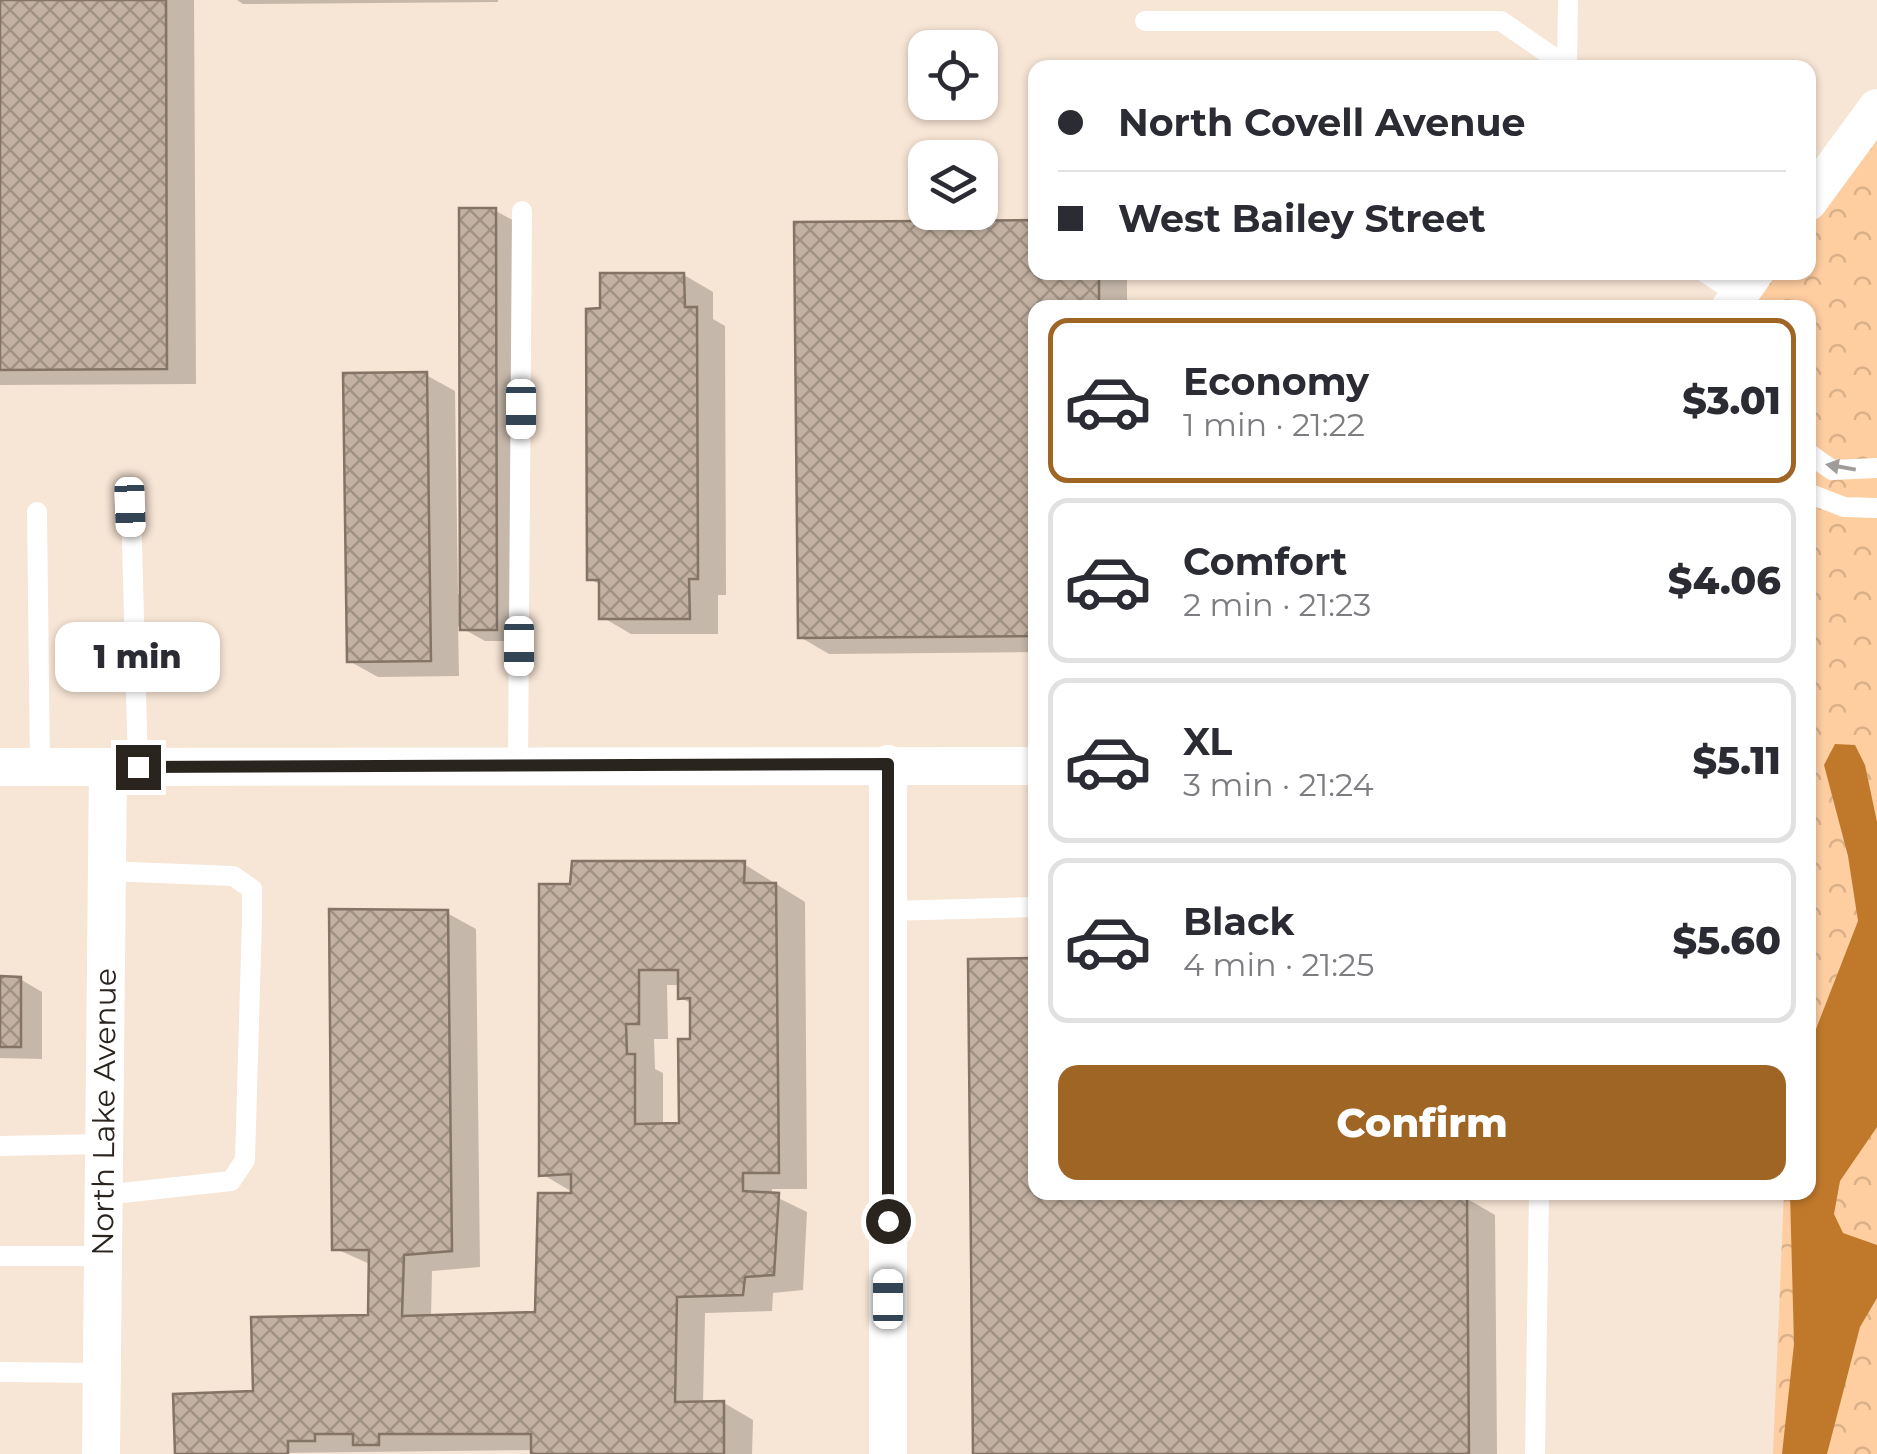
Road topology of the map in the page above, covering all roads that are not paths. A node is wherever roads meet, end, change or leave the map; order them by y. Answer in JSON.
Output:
{"nodes":[{"id":1,"x":1568,"y":0,"type":"edge"},
{"id":2,"x":1145,"y":21,"type":"dead end"},
{"id":3,"x":1558,"y":60,"type":"edge"},
{"id":4,"x":1568,"y":60,"type":"edge"},
{"id":5,"x":1877,"y":108,"type":"edge"},
{"id":6,"x":1816,"y":191,"type":"edge"},
{"id":7,"x":522,"y":210,"type":"dead end"},
{"id":8,"x":1719,"y":280,"type":"edge"},
{"id":9,"x":1741,"y":292,"type":"edge"},
{"id":10,"x":1816,"y":459,"type":"edge"},
{"id":11,"x":1877,"y":468,"type":"edge"},
{"id":12,"x":1816,"y":496,"type":"edge"},
{"id":13,"x":130,"y":507,"type":"dead end"},
{"id":14,"x":1877,"y":508,"type":"edge"},
{"id":15,"x":37,"y":512,"type":"dead end"},
{"id":16,"x":888,"y":764,"type":"junction"},
{"id":17,"x":518,"y":766,"type":"junction"},
{"id":18,"x":1028,"y":766,"type":"edge"},
{"id":19,"x":0,"y":767,"type":"edge"},
{"id":20,"x":40,"y":767,"type":"junction"},
{"id":21,"x":123,"y":767,"type":"junction"},
{"id":22,"x":107,"y":871,"type":"junction"},
{"id":23,"x":1028,"y":907,"type":"edge"},
{"id":24,"x":888,"y":911,"type":"junction"},
{"id":25,"x":104,"y":1144,"type":"junction"},
{"id":26,"x":0,"y":1146,"type":"edge"},
{"id":27,"x":104,"y":1195,"type":"junction"},
{"id":28,"x":1539,"y":1200,"type":"edge"},
{"id":29,"x":0,"y":1256,"type":"edge"},
{"id":30,"x":103,"y":1256,"type":"junction"},
{"id":31,"x":0,"y":1372,"type":"edge"},
{"id":32,"x":102,"y":1373,"type":"junction"},
{"id":33,"x":101,"y":1454,"type":"edge"},
{"id":34,"x":888,"y":1454,"type":"edge"},
{"id":35,"x":1535,"y":1454,"type":"edge"}],
"edges":[{"from":1,"to":4,"type":"lane"},
{"from":2,"to":3,"type":"lane"},
{"from":5,"to":6,"type":"street"},
{"from":7,"to":17,"type":"lane"},
{"from":8,"to":9,"type":"lane"},
{"from":11,"to":10,"type":"lane","one_way":true},
{"from":12,"to":14,"type":"lane"},
{"from":13,"to":21,"type":"lane"},
{"from":15,"to":20,"type":"lane"},
{"from":16,"to":17,"type":"street"},
{"from":16,"to":18,"type":"street"},
{"from":16,"to":24,"type":"street"},
{"from":17,"to":21,"type":"street"},
{"from":19,"to":20,"type":"street"},
{"from":20,"to":21,"type":"street"},
{"from":21,"to":22,"type":"street","name":"North Lake Avenue"},
{"from":22,"to":25,"type":"street","name":"North Lake Avenue"},
{"from":22,"to":27,"type":"lane"},
{"from":23,"to":24,"type":"lane"},
{"from":24,"to":34,"type":"street"},
{"from":25,"to":26,"type":"lane"},
{"from":25,"to":27,"type":"street","name":"North Lake Avenue"},
{"from":27,"to":30,"type":"street","name":"North Lake Avenue"},
{"from":28,"to":35,"type":"lane"},
{"from":29,"to":30,"type":"lane"},
{"from":30,"to":32,"type":"street","name":"North Lake Avenue"},
{"from":31,"to":32,"type":"lane"},
{"from":32,"to":33,"type":"street","name":"North Lake Avenue"}]}
